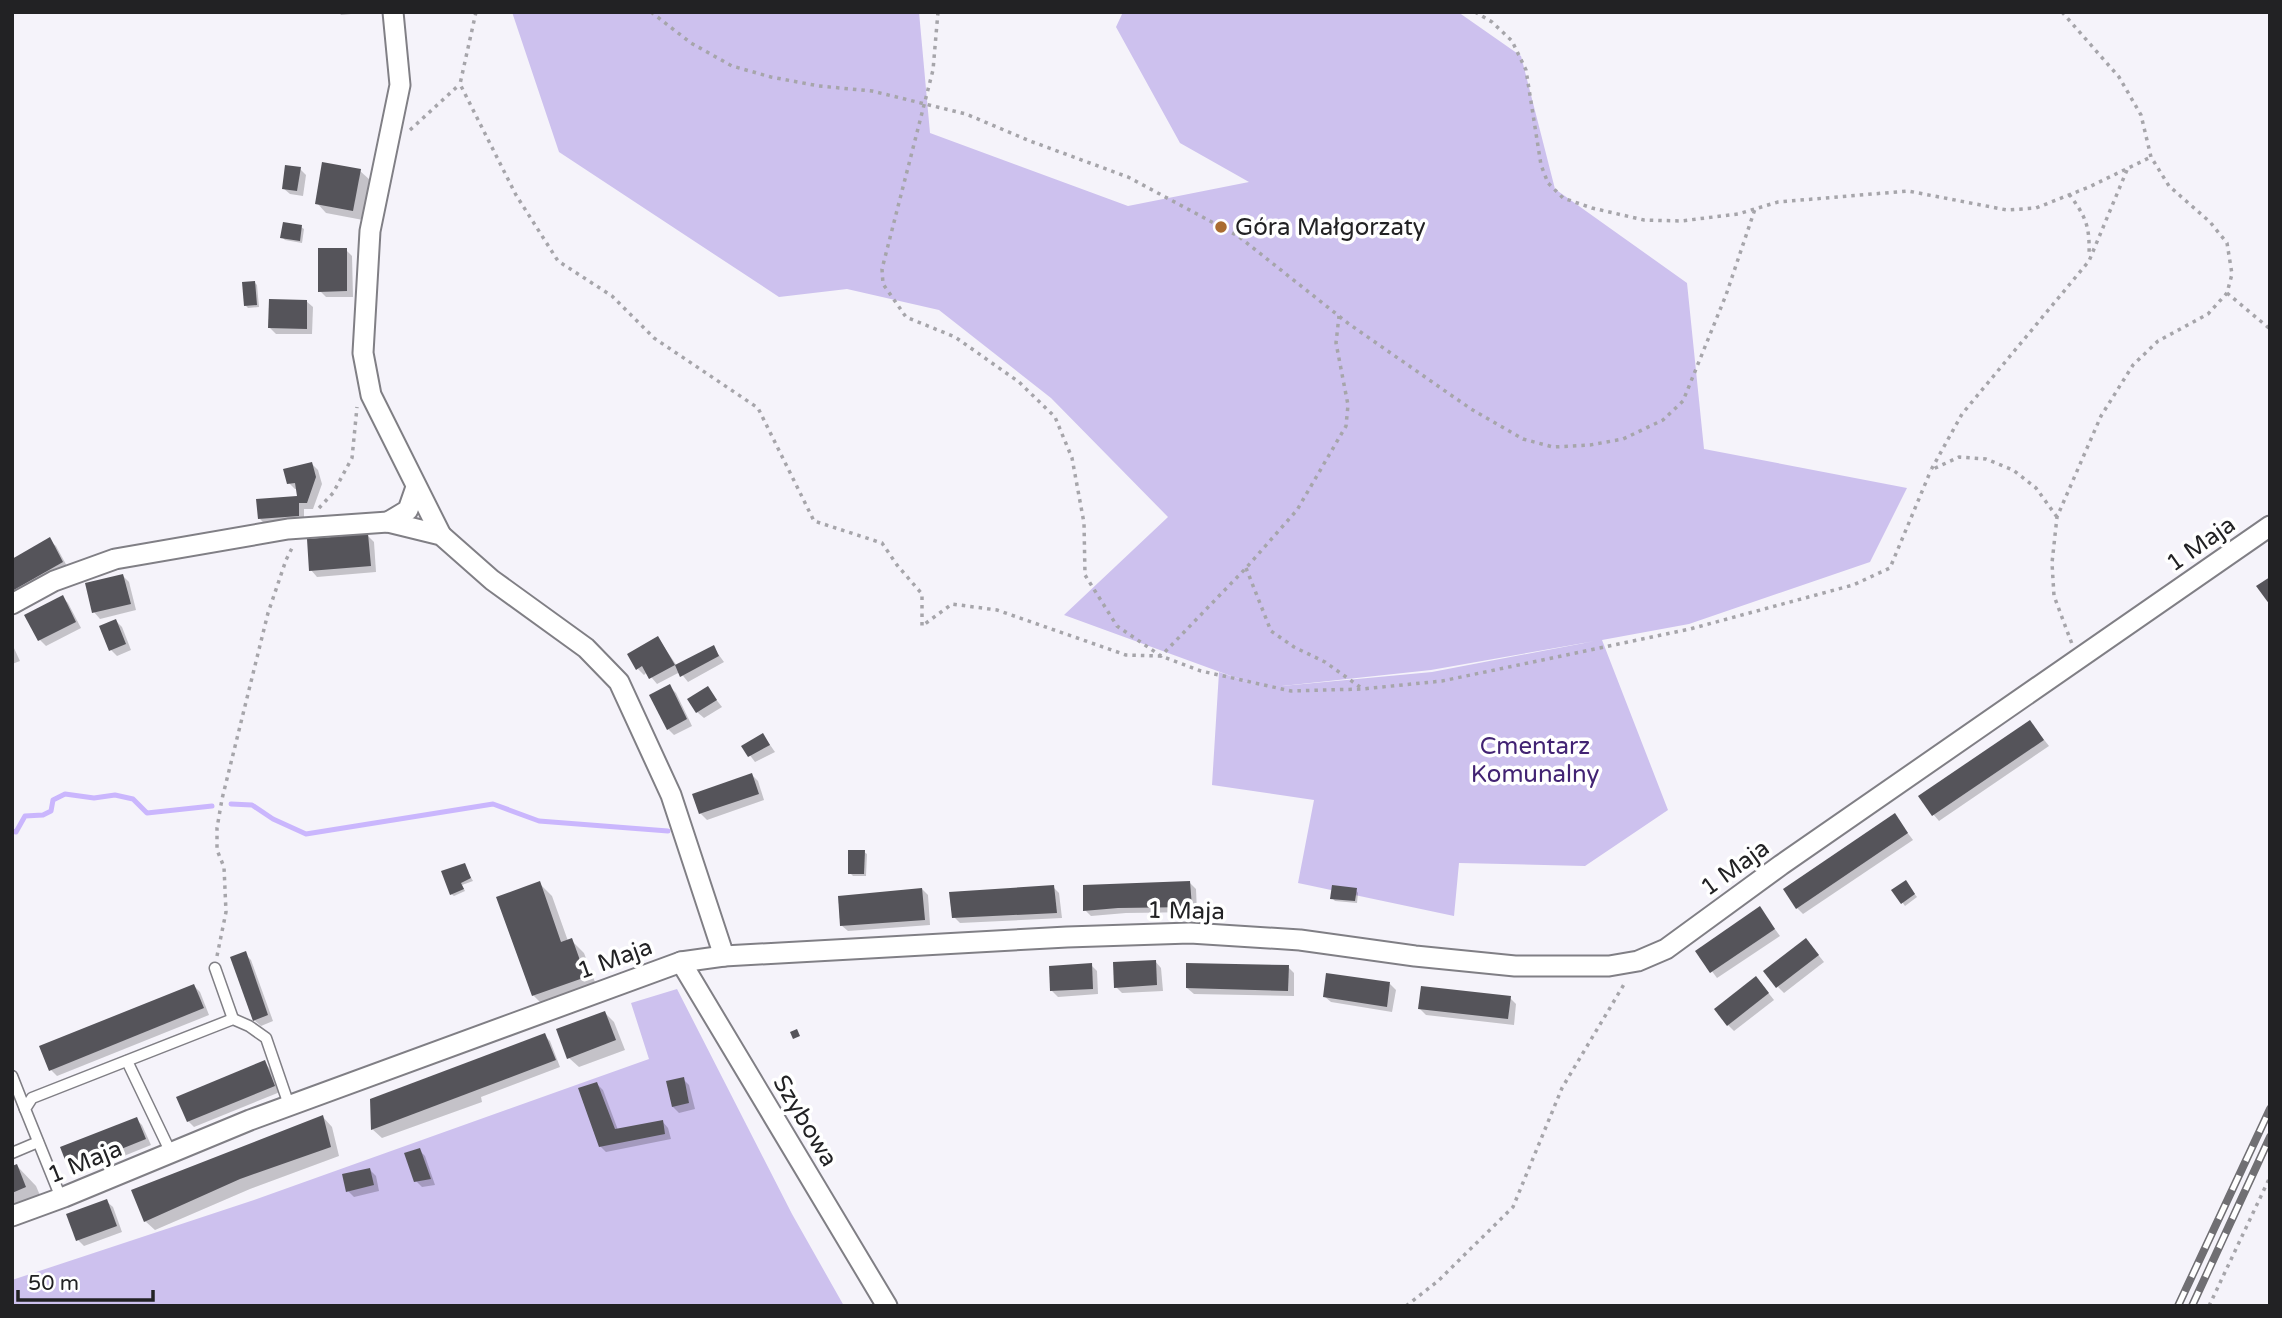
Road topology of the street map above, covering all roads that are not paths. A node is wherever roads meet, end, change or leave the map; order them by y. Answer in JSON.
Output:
{"nodes":[{"id":1,"x":393,"y":12,"type":"edge"},
{"id":2,"x":416,"y":487,"type":"junction"},
{"id":3,"x":388,"y":522,"type":"junction"},
{"id":4,"x":2270,"y":526,"type":"edge"},
{"id":5,"x":441,"y":535,"type":"junction"},
{"id":6,"x":12,"y":604,"type":"edge"},
{"id":7,"x":724,"y":956,"type":"junction"},
{"id":8,"x":681,"y":962,"type":"junction"},
{"id":9,"x":215,"y":968,"type":"road end"},
{"id":10,"x":233,"y":1019,"type":"junction"},
{"id":11,"x":127,"y":1061,"type":"junction"},
{"id":12,"x":12,"y":1076,"type":"edge"},
{"id":13,"x":289,"y":1105,"type":"junction"},
{"id":14,"x":25,"y":1109,"type":"junction"},
{"id":15,"x":38,"y":1142,"type":"junction"},
{"id":16,"x":12,"y":1153,"type":"edge"},
{"id":17,"x":172,"y":1153,"type":"junction"},
{"id":18,"x":61,"y":1198,"type":"junction"},
{"id":19,"x":12,"y":1216,"type":"edge"},
{"id":20,"x":887,"y":1306,"type":"edge"}],
"edges":[{"from":1,"to":2,"type":"street"},
{"from":2,"to":3,"type":"street"},
{"from":2,"to":5,"type":"street"},
{"from":3,"to":5,"type":"street"},
{"from":3,"to":6,"type":"street"},
{"from":4,"to":7,"type":"street","name":"1 Maja"},
{"from":5,"to":7,"type":"street"},
{"from":7,"to":8,"type":"street","name":"1 Maja"},
{"from":8,"to":13,"type":"street","name":"1 Maja"},
{"from":8,"to":20,"type":"street","name":"Szybowa"},
{"from":9,"to":10,"type":"lane"},
{"from":10,"to":11,"type":"lane"},
{"from":10,"to":13,"type":"lane"},
{"from":11,"to":14,"type":"lane"},
{"from":11,"to":17,"type":"lane"},
{"from":12,"to":14,"type":"lane"},
{"from":13,"to":17,"type":"street","name":"1 Maja"},
{"from":14,"to":15,"type":"lane"},
{"from":15,"to":16,"type":"lane"},
{"from":15,"to":18,"type":"lane"},
{"from":17,"to":18,"type":"street","name":"1 Maja"},
{"from":18,"to":19,"type":"street","name":"1 Maja"}]}
